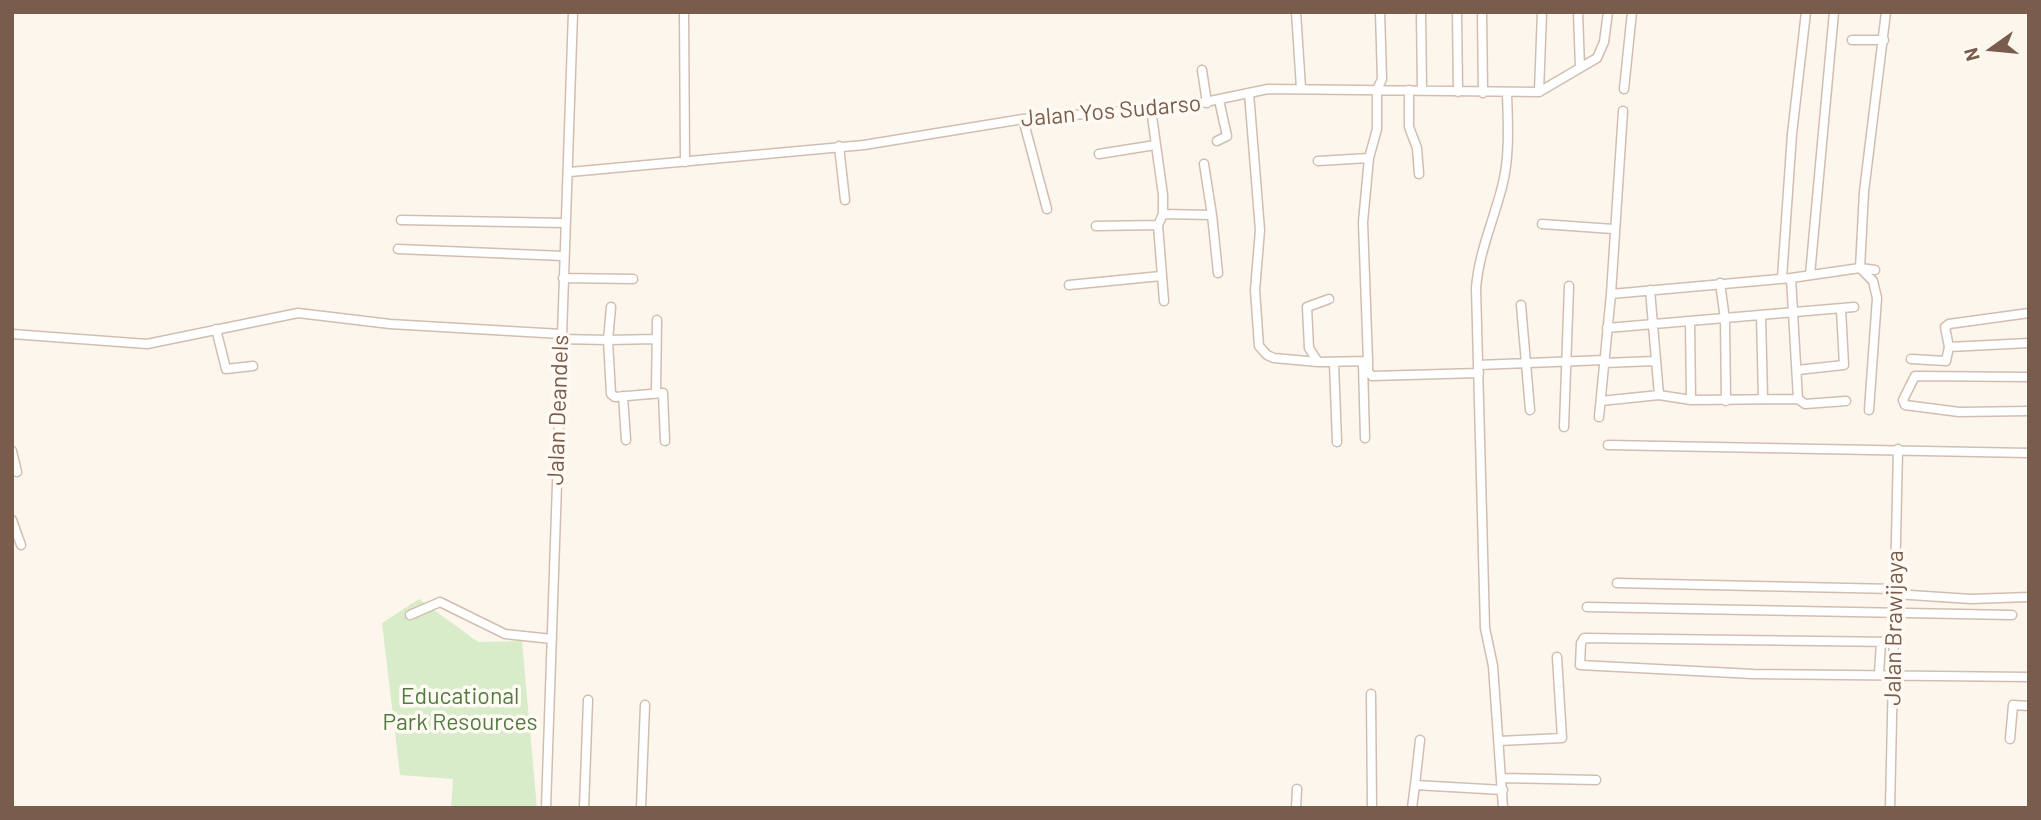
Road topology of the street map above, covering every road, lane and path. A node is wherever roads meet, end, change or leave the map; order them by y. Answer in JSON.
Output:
{"nodes":[{"id":1,"x":573,"y":12,"type":"edge"},
{"id":2,"x":684,"y":12,"type":"edge"},
{"id":3,"x":1296,"y":12,"type":"edge"},
{"id":4,"x":1380,"y":12,"type":"edge"},
{"id":5,"x":1421,"y":12,"type":"edge"},
{"id":6,"x":1457,"y":12,"type":"edge"},
{"id":7,"x":1482,"y":12,"type":"edge"},
{"id":8,"x":1542,"y":12,"type":"edge"},
{"id":9,"x":1578,"y":12,"type":"edge"},
{"id":10,"x":1608,"y":12,"type":"edge"},
{"id":11,"x":1632,"y":12,"type":"edge"},
{"id":12,"x":1806,"y":12,"type":"edge"},
{"id":13,"x":1834,"y":12,"type":"edge"},
{"id":14,"x":1886,"y":12,"type":"edge"},
{"id":15,"x":1852,"y":40,"type":"dead end"},
{"id":16,"x":1884,"y":40,"type":"junction"},
{"id":17,"x":1580,"y":68,"type":"junction"},
{"id":18,"x":1202,"y":70,"type":"dead end"},
{"id":19,"x":1301,"y":88,"type":"junction"},
{"id":20,"x":1422,"y":89,"type":"junction"},
{"id":21,"x":1624,"y":89,"type":"dead end"},
{"id":22,"x":1377,"y":90,"type":"junction"},
{"id":23,"x":1409,"y":90,"type":"junction"},
{"id":24,"x":1458,"y":92,"type":"junction"},
{"id":25,"x":1539,"y":92,"type":"junction"},
{"id":26,"x":1249,"y":93,"type":"junction"},
{"id":27,"x":1483,"y":93,"type":"junction"},
{"id":28,"x":1507,"y":94,"type":"junction"},
{"id":29,"x":1219,"y":100,"type":"junction"},
{"id":30,"x":1207,"y":103,"type":"junction"},
{"id":31,"x":1151,"y":109,"type":"junction"},
{"id":32,"x":1623,"y":111,"type":"dead end"},
{"id":33,"x":1023,"y":119,"type":"junction"},
{"id":34,"x":1217,"y":141,"type":"dead end"},
{"id":35,"x":1155,"y":145,"type":"junction"},
{"id":36,"x":839,"y":146,"type":"junction"},
{"id":37,"x":1099,"y":154,"type":"dead end"},
{"id":38,"x":1369,"y":158,"type":"junction"},
{"id":39,"x":1318,"y":161,"type":"dead end"},
{"id":40,"x":685,"y":162,"type":"junction"},
{"id":41,"x":1204,"y":164,"type":"dead end"},
{"id":42,"x":569,"y":172,"type":"junction"},
{"id":43,"x":1419,"y":174,"type":"dead end"},
{"id":44,"x":845,"y":200,"type":"dead end"},
{"id":45,"x":1047,"y":209,"type":"dead end"},
{"id":46,"x":1163,"y":214,"type":"junction"},
{"id":47,"x":1212,"y":215,"type":"junction"},
{"id":48,"x":401,"y":220,"type":"dead end"},
{"id":49,"x":565,"y":223,"type":"junction"},
{"id":50,"x":1542,"y":224,"type":"dead end"},
{"id":51,"x":1157,"y":225,"type":"junction"},
{"id":52,"x":1096,"y":226,"type":"dead end"},
{"id":53,"x":1613,"y":229,"type":"junction"},
{"id":54,"x":398,"y":249,"type":"dead end"},
{"id":55,"x":563,"y":256,"type":"junction"},
{"id":56,"x":1860,"y":268,"type":"junction"},
{"id":57,"x":1875,"y":270,"type":"dead end"},
{"id":58,"x":1218,"y":273,"type":"dead end"},
{"id":59,"x":1810,"y":275,"type":"junction"},
{"id":60,"x":1161,"y":276,"type":"junction"},
{"id":61,"x":563,"y":278,"type":"junction"},
{"id":62,"x":1787,"y":278,"type":"junction"},
{"id":63,"x":633,"y":279,"type":"dead end"},
{"id":64,"x":1720,"y":283,"type":"junction"},
{"id":65,"x":1069,"y":285,"type":"dead end"},
{"id":66,"x":1569,"y":286,"type":"dead end"},
{"id":67,"x":1650,"y":290,"type":"junction"},
{"id":68,"x":1611,"y":294,"type":"junction"},
{"id":69,"x":1329,"y":299,"type":"dead end"},
{"id":70,"x":1164,"y":301,"type":"dead end"},
{"id":71,"x":1521,"y":305,"type":"dead end"},
{"id":72,"x":611,"y":307,"type":"dead end"},
{"id":73,"x":1854,"y":307,"type":"dead end"},
{"id":74,"x":1841,"y":309,"type":"junction"},
{"id":75,"x":1795,"y":312,"type":"junction"},
{"id":76,"x":2029,"y":313,"type":"edge"},
{"id":77,"x":1761,"y":315,"type":"junction"},
{"id":78,"x":1725,"y":319,"type":"junction"},
{"id":79,"x":657,"y":320,"type":"dead end"},
{"id":80,"x":1690,"y":322,"type":"junction"},
{"id":81,"x":1653,"y":325,"type":"junction"},
{"id":82,"x":1607,"y":328,"type":"junction"},
{"id":83,"x":216,"y":329,"type":"junction"},
{"id":84,"x":12,"y":334,"type":"edge"},
{"id":85,"x":561,"y":336,"type":"junction"},
{"id":86,"x":656,"y":339,"type":"junction"},
{"id":87,"x":608,"y":340,"type":"junction"},
{"id":88,"x":2029,"y":343,"type":"edge"},
{"id":89,"x":1949,"y":347,"type":"junction"},
{"id":90,"x":1911,"y":359,"type":"dead end"},
{"id":91,"x":1567,"y":360,"type":"junction"},
{"id":92,"x":1604,"y":361,"type":"junction"},
{"id":93,"x":1654,"y":361,"type":"junction"},
{"id":94,"x":1318,"y":362,"type":"junction"},
{"id":95,"x":1365,"y":362,"type":"junction"},
{"id":96,"x":1525,"y":362,"type":"junction"},
{"id":97,"x":1334,"y":363,"type":"junction"},
{"id":98,"x":253,"y":366,"type":"dead end"},
{"id":99,"x":1479,"y":369,"type":"junction"},
{"id":100,"x":1797,"y":370,"type":"junction"},
{"id":101,"x":2029,"y":377,"type":"edge"},
{"id":102,"x":656,"y":393,"type":"junction"},
{"id":103,"x":1659,"y":395,"type":"junction"},
{"id":104,"x":623,"y":396,"type":"junction"},
{"id":105,"x":1763,"y":399,"type":"junction"},
{"id":106,"x":1798,"y":399,"type":"junction"},
{"id":107,"x":1691,"y":400,"type":"junction"},
{"id":108,"x":1601,"y":401,"type":"junction"},
{"id":109,"x":1726,"y":401,"type":"junction"},
{"id":110,"x":1846,"y":401,"type":"dead end"},
{"id":111,"x":1530,"y":410,"type":"dead end"},
{"id":112,"x":1869,"y":410,"type":"dead end"},
{"id":113,"x":2029,"y":411,"type":"edge"},
{"id":114,"x":1599,"y":417,"type":"dead end"},
{"id":115,"x":1564,"y":428,"type":"dead end"},
{"id":116,"x":1365,"y":438,"type":"dead end"},
{"id":117,"x":626,"y":440,"type":"dead end"},
{"id":118,"x":665,"y":440,"type":"dead end"},
{"id":119,"x":1337,"y":442,"type":"dead end"},
{"id":120,"x":1608,"y":445,"type":"dead end"},
{"id":121,"x":1898,"y":449,"type":"junction"},
{"id":122,"x":12,"y":451,"type":"edge"},
{"id":123,"x":2029,"y":453,"type":"edge"},
{"id":124,"x":17,"y":472,"type":"dead end"},
{"id":125,"x":12,"y":520,"type":"edge"},
{"id":126,"x":21,"y":545,"type":"dead end"},
{"id":127,"x":1617,"y":583,"type":"dead end"},
{"id":128,"x":1894,"y":591,"type":"junction"},
{"id":129,"x":2029,"y":597,"type":"edge"},
{"id":130,"x":1587,"y":607,"type":"dead end"},
{"id":131,"x":1895,"y":613,"type":"junction"},
{"id":132,"x":410,"y":615,"type":"dead end"},
{"id":133,"x":2012,"y":615,"type":"dead end"},
{"id":134,"x":552,"y":637,"type":"junction"},
{"id":135,"x":1881,"y":642,"type":"junction"},
{"id":136,"x":1894,"y":642,"type":"junction"},
{"id":137,"x":1557,"y":657,"type":"dead end"},
{"id":138,"x":1879,"y":674,"type":"junction"},
{"id":139,"x":1893,"y":675,"type":"junction"},
{"id":140,"x":2029,"y":677,"type":"edge"},
{"id":141,"x":1371,"y":694,"type":"dead end"},
{"id":142,"x":588,"y":700,"type":"dead end"},
{"id":143,"x":645,"y":705,"type":"dead end"},
{"id":144,"x":2029,"y":706,"type":"edge"},
{"id":145,"x":2010,"y":739,"type":"dead end"},
{"id":146,"x":1420,"y":740,"type":"dead end"},
{"id":147,"x":1499,"y":741,"type":"junction"},
{"id":148,"x":1502,"y":778,"type":"junction"},
{"id":149,"x":1596,"y":780,"type":"dead end"},
{"id":150,"x":1415,"y":785,"type":"junction"},
{"id":151,"x":1297,"y":789,"type":"dead end"},
{"id":152,"x":1503,"y":790,"type":"junction"},
{"id":153,"x":546,"y":808,"type":"edge"},
{"id":154,"x":584,"y":808,"type":"edge"},
{"id":155,"x":642,"y":808,"type":"edge"},
{"id":156,"x":1296,"y":808,"type":"edge"},
{"id":157,"x":1372,"y":808,"type":"edge"},
{"id":158,"x":1412,"y":808,"type":"edge"},
{"id":159,"x":1503,"y":808,"type":"edge"},
{"id":160,"x":1890,"y":808,"type":"edge"}],
"edges":[{"from":1,"to":42,"type":"street","name":"Jalan Deandels"},
{"from":2,"to":40,"type":"street"},
{"from":3,"to":19,"type":"street"},
{"from":4,"to":22,"type":"street"},
{"from":5,"to":20,"type":"street"},
{"from":6,"to":24,"type":"street"},
{"from":7,"to":27,"type":"street"},
{"from":8,"to":25,"type":"street"},
{"from":9,"to":17,"type":"street"},
{"from":10,"to":17,"type":"street","name":"Jalan Yos Sudarso"},
{"from":11,"to":21,"type":"street"},
{"from":12,"to":62,"type":"street"},
{"from":13,"to":59,"type":"street"},
{"from":14,"to":16,"type":"street"},
{"from":15,"to":16,"type":"street"},
{"from":16,"to":56,"type":"street"},
{"from":17,"to":25,"type":"street","name":"Jalan Yos Sudarso"},
{"from":18,"to":30,"type":"street"},
{"from":19,"to":22,"type":"street","name":"Jalan Yos Sudarso"},
{"from":19,"to":26,"type":"street","name":"Jalan Yos Sudarso"},
{"from":20,"to":23,"type":"street","name":"Jalan Yos Sudarso"},
{"from":20,"to":24,"type":"street","name":"Jalan Yos Sudarso"},
{"from":22,"to":23,"type":"street","name":"Jalan Yos Sudarso"},
{"from":22,"to":38,"type":"street"},
{"from":23,"to":43,"type":"street"},
{"from":24,"to":27,"type":"street","name":"Jalan Yos Sudarso"},
{"from":25,"to":28,"type":"street","name":"Jalan Yos Sudarso"},
{"from":26,"to":29,"type":"street","name":"Jalan Yos Sudarso"},
{"from":26,"to":94,"type":"street"},
{"from":27,"to":28,"type":"street","name":"Jalan Yos Sudarso"},
{"from":28,"to":99,"type":"street"},
{"from":29,"to":30,"type":"street","name":"Jalan Yos Sudarso"},
{"from":29,"to":34,"type":"street"},
{"from":30,"to":31,"type":"street","name":"Jalan Yos Sudarso"},
{"from":31,"to":33,"type":"street","name":"Jalan Yos Sudarso"},
{"from":31,"to":35,"type":"street"},
{"from":32,"to":53,"type":"street"},
{"from":33,"to":36,"type":"street","name":"Jalan Yos Sudarso"},
{"from":33,"to":45,"type":"street"},
{"from":35,"to":37,"type":"street"},
{"from":35,"to":46,"type":"street"},
{"from":36,"to":40,"type":"street","name":"Jalan Yos Sudarso"},
{"from":36,"to":44,"type":"street"},
{"from":38,"to":39,"type":"street"},
{"from":38,"to":95,"type":"street"},
{"from":40,"to":42,"type":"street","name":"Jalan Yos Sudarso"},
{"from":41,"to":47,"type":"street"},
{"from":42,"to":49,"type":"street","name":"Jalan Deandels"},
{"from":46,"to":47,"type":"street"},
{"from":46,"to":51,"type":"street"},
{"from":47,"to":58,"type":"street"},
{"from":48,"to":49,"type":"street"},
{"from":49,"to":55,"type":"street","name":"Jalan Deandels"},
{"from":50,"to":53,"type":"street"},
{"from":51,"to":52,"type":"street"},
{"from":51,"to":60,"type":"street"},
{"from":53,"to":68,"type":"street"},
{"from":54,"to":55,"type":"street"},
{"from":55,"to":61,"type":"street","name":"Jalan Deandels"},
{"from":56,"to":57,"type":"street"},
{"from":56,"to":59,"type":"street"},
{"from":56,"to":112,"type":"street"},
{"from":59,"to":62,"type":"street"},
{"from":60,"to":65,"type":"street"},
{"from":60,"to":70,"type":"street"},
{"from":61,"to":63,"type":"street"},
{"from":61,"to":85,"type":"street","name":"Jalan Deandels"},
{"from":62,"to":64,"type":"street"},
{"from":62,"to":75,"type":"street"},
{"from":64,"to":67,"type":"street"},
{"from":64,"to":78,"type":"street"},
{"from":66,"to":91,"type":"street"},
{"from":67,"to":68,"type":"street"},
{"from":67,"to":81,"type":"street"},
{"from":68,"to":82,"type":"street"},
{"from":69,"to":94,"type":"street"},
{"from":71,"to":96,"type":"street"},
{"from":72,"to":87,"type":"street"},
{"from":73,"to":74,"type":"street"},
{"from":74,"to":75,"type":"street"},
{"from":74,"to":100,"type":"street"},
{"from":75,"to":77,"type":"street"},
{"from":75,"to":100,"type":"street"},
{"from":76,"to":89,"type":"street"},
{"from":77,"to":78,"type":"street"},
{"from":77,"to":105,"type":"street"},
{"from":78,"to":80,"type":"street"},
{"from":78,"to":109,"type":"street"},
{"from":79,"to":86,"type":"street"},
{"from":80,"to":81,"type":"street"},
{"from":80,"to":107,"type":"street"},
{"from":81,"to":82,"type":"street"},
{"from":81,"to":93,"type":"street"},
{"from":82,"to":92,"type":"street"},
{"from":83,"to":84,"type":"street"},
{"from":83,"to":85,"type":"street"},
{"from":83,"to":98,"type":"street"},
{"from":85,"to":87,"type":"street"},
{"from":85,"to":134,"type":"street","name":"Jalan Deandels"},
{"from":86,"to":87,"type":"street"},
{"from":86,"to":102,"type":"street"},
{"from":87,"to":104,"type":"street"},
{"from":88,"to":89,"type":"street"},
{"from":89,"to":90,"type":"street"},
{"from":91,"to":92,"type":"street"},
{"from":91,"to":96,"type":"street"},
{"from":91,"to":115,"type":"street"},
{"from":92,"to":93,"type":"street"},
{"from":92,"to":108,"type":"street"},
{"from":93,"to":103,"type":"street"},
{"from":94,"to":97,"type":"street"},
{"from":95,"to":97,"type":"street"},
{"from":95,"to":99,"type":"street"},
{"from":95,"to":116,"type":"street"},
{"from":96,"to":99,"type":"street"},
{"from":96,"to":111,"type":"street"},
{"from":97,"to":119,"type":"street"},
{"from":99,"to":147,"type":"street"},
{"from":100,"to":106,"type":"street"},
{"from":101,"to":113,"type":"street"},
{"from":102,"to":104,"type":"street"},
{"from":102,"to":118,"type":"street"},
{"from":103,"to":107,"type":"street"},
{"from":103,"to":108,"type":"street"},
{"from":104,"to":117,"type":"street"},
{"from":105,"to":106,"type":"street"},
{"from":105,"to":109,"type":"street"},
{"from":106,"to":110,"type":"street"},
{"from":107,"to":109,"type":"street"},
{"from":108,"to":114,"type":"street"},
{"from":120,"to":121,"type":"street"},
{"from":121,"to":123,"type":"street"},
{"from":121,"to":128,"type":"street","name":"Jalan Brawijaya"},
{"from":122,"to":124,"type":"street"},
{"from":125,"to":126,"type":"street"},
{"from":127,"to":128,"type":"street"},
{"from":128,"to":129,"type":"street"},
{"from":128,"to":131,"type":"street","name":"Jalan Brawijaya"},
{"from":130,"to":131,"type":"street"},
{"from":131,"to":133,"type":"street"},
{"from":131,"to":136,"type":"street","name":"Jalan Brawijaya"},
{"from":132,"to":134,"type":"street"},
{"from":134,"to":153,"type":"street","name":"Jalan Deandels"},
{"from":135,"to":136,"type":"street"},
{"from":135,"to":138,"type":"street"},
{"from":135,"to":138,"type":"street"},
{"from":136,"to":139,"type":"street","name":"Jalan Brawijaya"},
{"from":137,"to":147,"type":"street"},
{"from":138,"to":139,"type":"street"},
{"from":139,"to":140,"type":"street"},
{"from":139,"to":160,"type":"street","name":"Jalan Brawijaya"},
{"from":141,"to":157,"type":"street"},
{"from":142,"to":154,"type":"street"},
{"from":143,"to":155,"type":"street"},
{"from":144,"to":145,"type":"street"},
{"from":146,"to":150,"type":"street"},
{"from":147,"to":148,"type":"street"},
{"from":148,"to":149,"type":"street"},
{"from":148,"to":152,"type":"street"},
{"from":150,"to":152,"type":"street"},
{"from":150,"to":158,"type":"street"},
{"from":151,"to":156,"type":"street"},
{"from":152,"to":159,"type":"street"}]}
